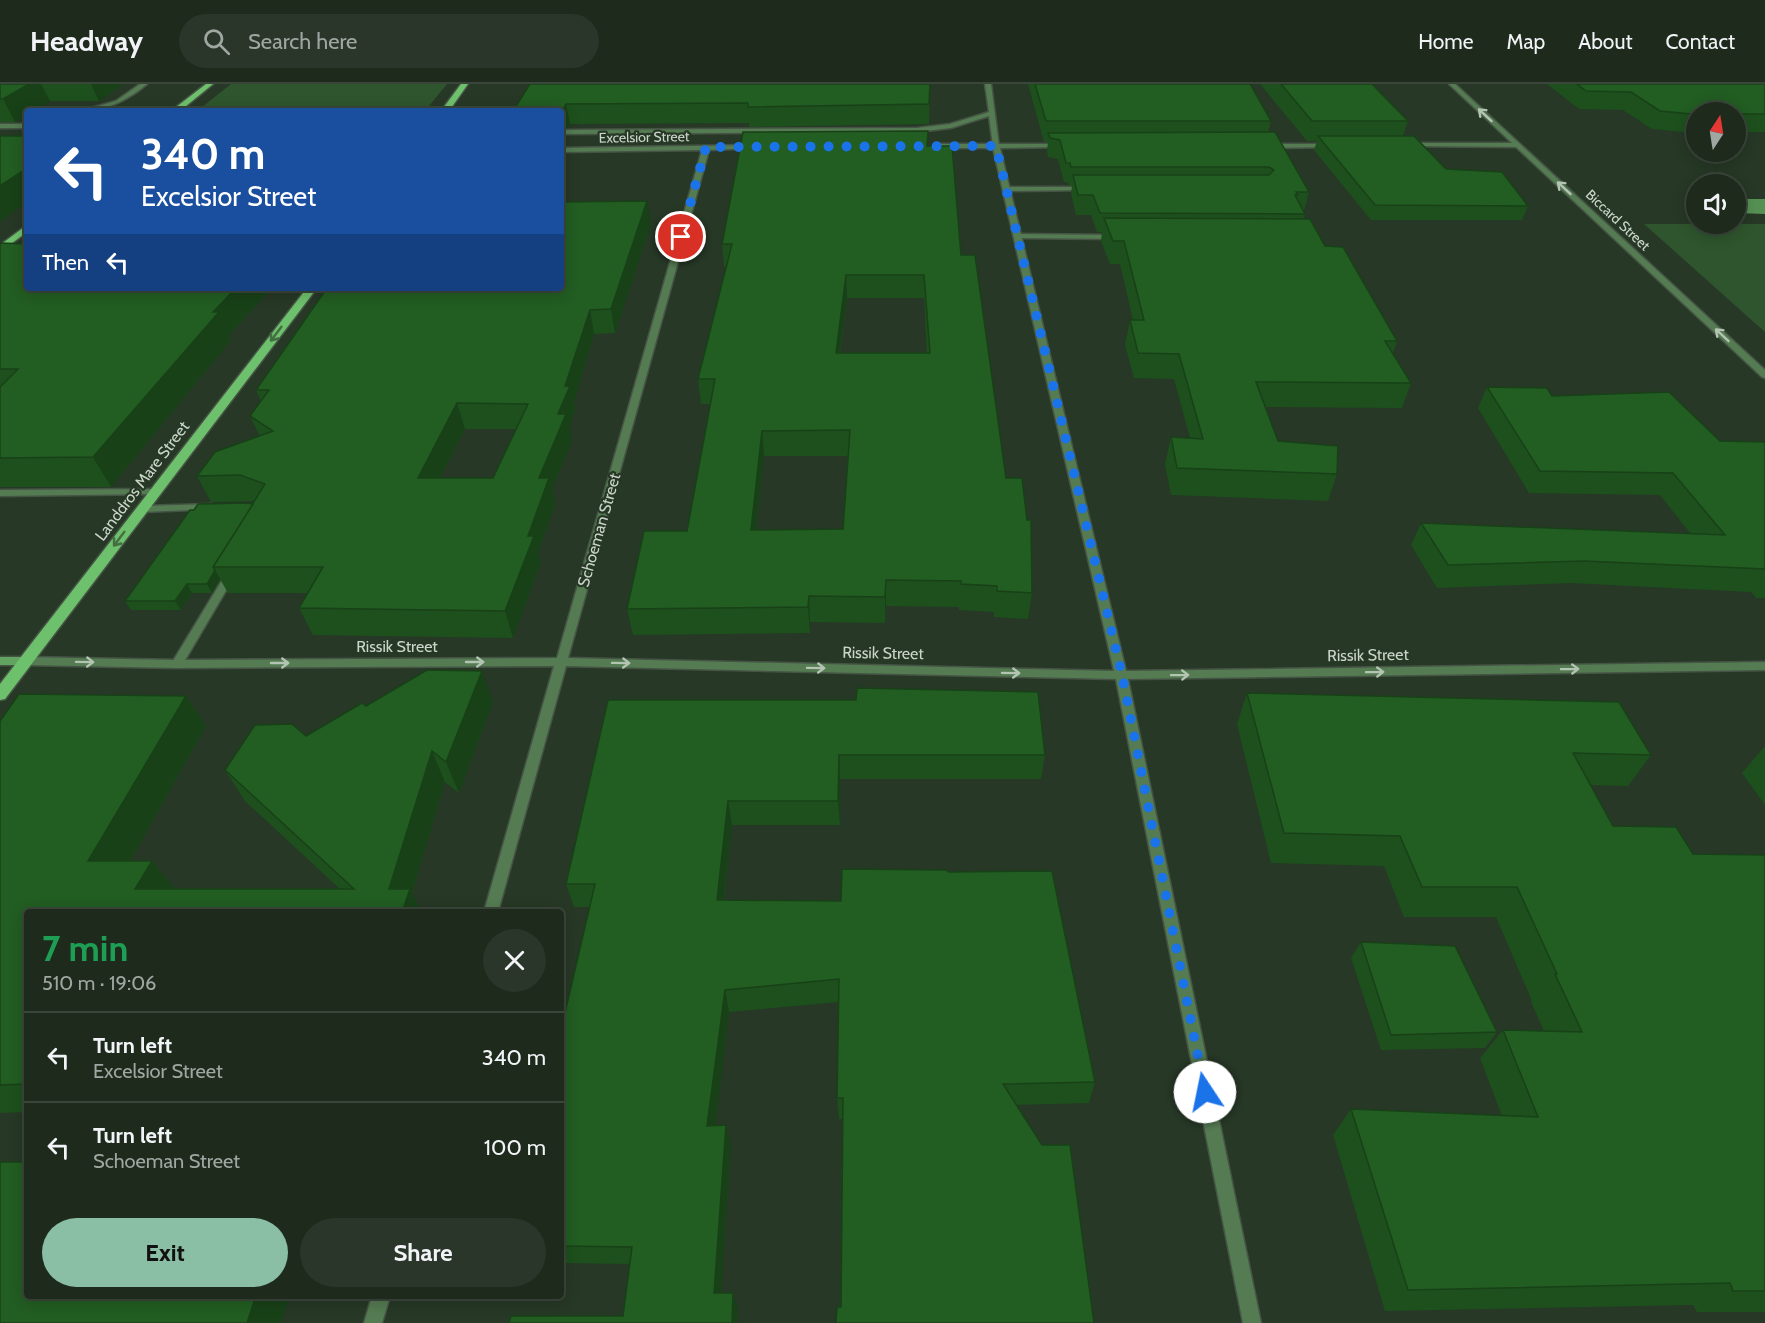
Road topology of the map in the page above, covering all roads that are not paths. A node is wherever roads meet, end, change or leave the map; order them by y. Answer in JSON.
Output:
{"nodes":[{"id":1,"x":144,"y":84,"type":"edge"},
{"id":2,"x":210,"y":84,"type":"edge"},
{"id":3,"x":465,"y":84,"type":"edge"},
{"id":4,"x":988,"y":84,"type":"edge"},
{"id":5,"x":1452,"y":84,"type":"edge"},
{"id":6,"x":95,"y":108,"type":"edge"},
{"id":7,"x":179,"y":108,"type":"edge"},
{"id":8,"x":448,"y":108,"type":"edge"},
{"id":9,"x":992,"y":112,"type":"junction"},
{"id":10,"x":0,"y":126,"type":"edge"},
{"id":11,"x":24,"y":126,"type":"edge"},
{"id":12,"x":564,"y":132,"type":"edge"},
{"id":13,"x":712,"y":132,"type":"junction"},
{"id":14,"x":1518,"y":145,"type":"junction"},
{"id":15,"x":927,"y":146,"type":"edge"},
{"id":16,"x":996,"y":146,"type":"junction"},
{"id":17,"x":1068,"y":146,"type":"edge"},
{"id":18,"x":1257,"y":146,"type":"edge"},
{"id":19,"x":1341,"y":146,"type":"edge"},
{"id":20,"x":1400,"y":146,"type":"edge"},
{"id":21,"x":706,"y":147,"type":"junction"},
{"id":22,"x":764,"y":147,"type":"edge"},
{"id":23,"x":564,"y":150,"type":"edge"},
{"id":24,"x":1006,"y":189,"type":"junction"},
{"id":25,"x":1099,"y":189,"type":"edge"},
{"id":26,"x":24,"y":230,"type":"edge"},
{"id":27,"x":1018,"y":236,"type":"junction"},
{"id":28,"x":1125,"y":237,"type":"edge"},
{"id":29,"x":0,"y":249,"type":"edge"},
{"id":30,"x":310,"y":291,"type":"edge"},
{"id":31,"x":1765,"y":375,"type":"edge"},
{"id":32,"x":156,"y":492,"type":"junction"},
{"id":33,"x":0,"y":493,"type":"edge"},
{"id":34,"x":220,"y":507,"type":"edge"},
{"id":35,"x":142,"y":509,"type":"junction"},
{"id":36,"x":237,"y":564,"type":"edge"},
{"id":37,"x":0,"y":661,"type":"edge"},
{"id":38,"x":26,"y":661,"type":"junction"},
{"id":39,"x":563,"y":662,"type":"junction"},
{"id":40,"x":177,"y":664,"type":"junction"},
{"id":41,"x":1765,"y":666,"type":"edge"},
{"id":42,"x":1122,"y":675,"type":"junction"},
{"id":43,"x":0,"y":695,"type":"edge"},
{"id":44,"x":492,"y":909,"type":"edge"},
{"id":45,"x":380,"y":1299,"type":"edge"},
{"id":46,"x":373,"y":1323,"type":"edge"},
{"id":47,"x":1252,"y":1323,"type":"edge"}],
"edges":[{"from":1,"to":6,"type":"street"},
{"from":2,"to":7,"type":"main road"},
{"from":3,"to":8,"type":"main road"},
{"from":4,"to":9,"type":"street"},
{"from":14,"to":5,"type":"street","name":"Biccard Street","one_way":true},
{"from":9,"to":13,"type":"street"},
{"from":9,"to":16,"type":"street"},
{"from":10,"to":11,"type":"street"},
{"from":12,"to":13,"type":"street"},
{"from":13,"to":21,"type":"street","name":"Schoeman Street"},
{"from":14,"to":20,"type":"street"},
{"from":31,"to":14,"type":"street","name":"Biccard Street","one_way":true},
{"from":15,"to":16,"type":"street"},
{"from":16,"to":17,"type":"street"},
{"from":16,"to":24,"type":"street"},
{"from":18,"to":19,"type":"street"},
{"from":21,"to":22,"type":"street","name":"Excelsior Street"},
{"from":21,"to":23,"type":"street","name":"Excelsior Street"},
{"from":21,"to":39,"type":"street","name":"Schoeman Street"},
{"from":24,"to":25,"type":"street"},
{"from":24,"to":27,"type":"street"},
{"from":26,"to":29,"type":"main road"},
{"from":27,"to":28,"type":"street"},
{"from":27,"to":42,"type":"street"},
{"from":30,"to":32,"type":"main road","name":"Landdros Mare Street","one_way":true},
{"from":32,"to":33,"type":"street"},
{"from":32,"to":35,"type":"main road","name":"Landdros Mare Street"},
{"from":34,"to":35,"type":"street"},
{"from":35,"to":38,"type":"main road","name":"Landdros Mare Street","one_way":true},
{"from":36,"to":40,"type":"street"},
{"from":37,"to":38,"type":"main road","name":"Rissik Street"},
{"from":38,"to":40,"type":"street","name":"Rissik Street","one_way":true},
{"from":38,"to":43,"type":"main road","name":"Landdros Mare Street"},
{"from":40,"to":39,"type":"street","name":"Rissik Street","one_way":true},
{"from":39,"to":42,"type":"street","name":"Rissik Street","one_way":true},
{"from":39,"to":44,"type":"street","name":"Schoeman Street"},
{"from":42,"to":41,"type":"street","name":"Rissik Street","one_way":true},
{"from":42,"to":47,"type":"street"},
{"from":45,"to":46,"type":"street"}]}
